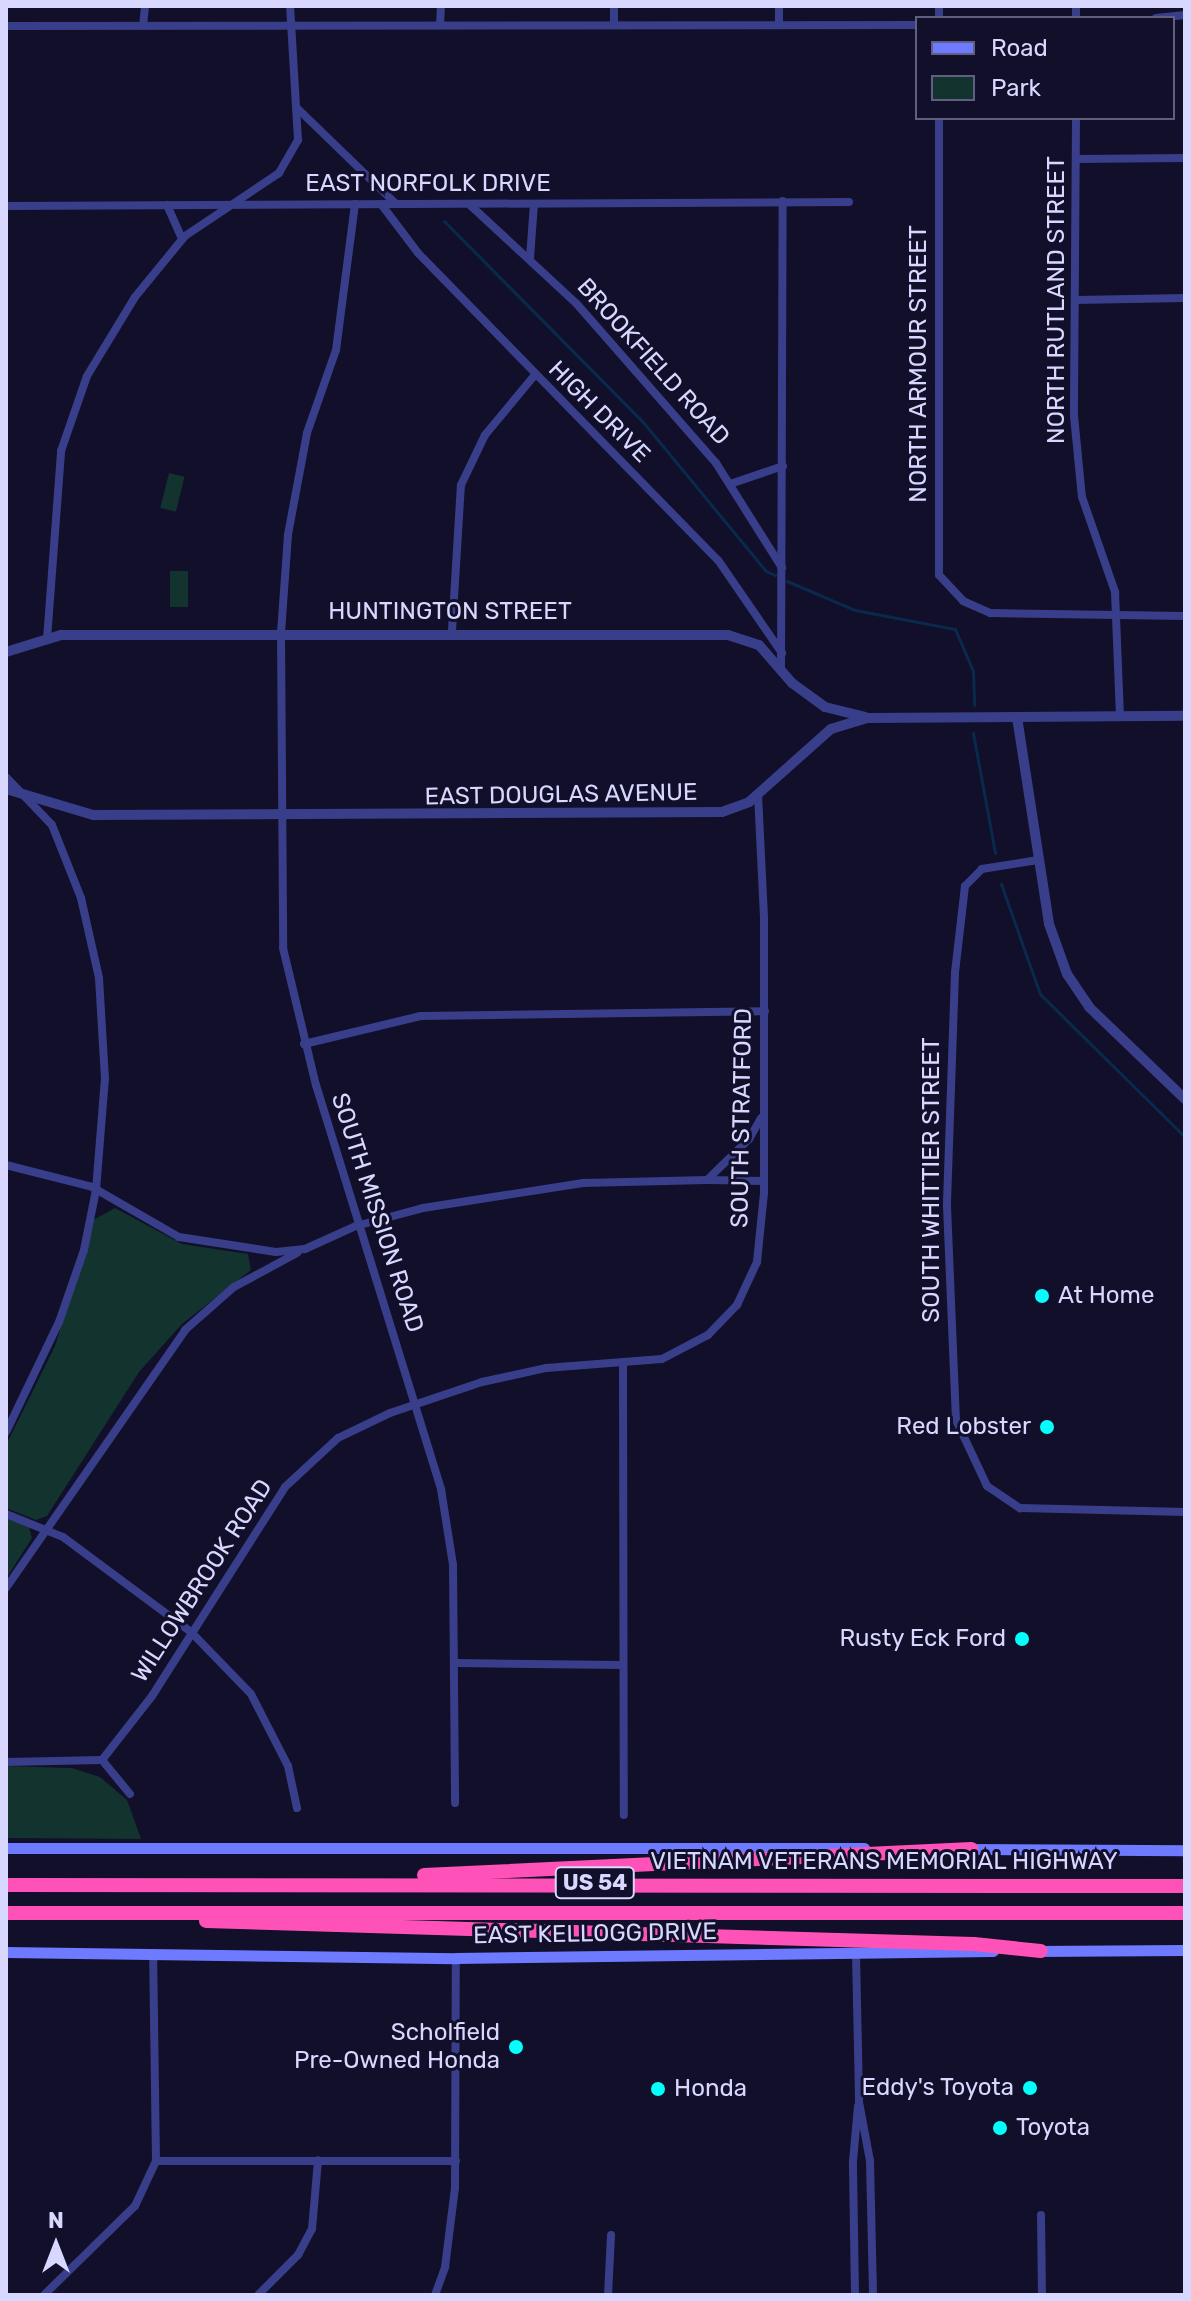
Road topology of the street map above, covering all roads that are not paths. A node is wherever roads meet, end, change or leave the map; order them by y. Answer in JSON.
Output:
{"nodes":[{"id":1,"x":145,"y":6,"type":"edge"},
{"id":2,"x":290,"y":6,"type":"edge"},
{"id":3,"x":441,"y":6,"type":"edge"},
{"id":4,"x":614,"y":6,"type":"edge"},
{"id":5,"x":779,"y":6,"type":"edge"},
{"id":6,"x":290,"y":25,"type":"junction"},
{"id":7,"x":440,"y":25,"type":"junction"},
{"id":8,"x":614,"y":25,"type":"junction"},
{"id":9,"x":779,"y":25,"type":"junction"},
{"id":10,"x":915,"y":25,"type":"edge"},
{"id":11,"x":6,"y":26,"type":"edge"},
{"id":12,"x":143,"y":26,"type":"junction"},
{"id":13,"x":297,"y":108,"type":"junction"},
{"id":14,"x":939,"y":120,"type":"edge"},
{"id":15,"x":1076,"y":120,"type":"edge"},
{"id":16,"x":1185,"y":158,"type":"edge"},
{"id":17,"x":1076,"y":159,"type":"junction"},
{"id":18,"x":783,"y":201,"type":"junction"},
{"id":19,"x":849,"y":202,"type":"dead end"},
{"id":20,"x":355,"y":204,"type":"junction"},
{"id":21,"x":381,"y":204,"type":"junction"},
{"id":22,"x":396,"y":204,"type":"junction"},
{"id":23,"x":469,"y":204,"type":"junction"},
{"id":24,"x":534,"y":204,"type":"junction"},
{"id":25,"x":167,"y":205,"type":"junction"},
{"id":26,"x":230,"y":205,"type":"junction"},
{"id":27,"x":6,"y":206,"type":"edge"},
{"id":28,"x":182,"y":239,"type":"junction"},
{"id":29,"x":530,"y":258,"type":"junction"},
{"id":30,"x":1185,"y":298,"type":"edge"},
{"id":31,"x":1076,"y":300,"type":"junction"},
{"id":32,"x":534,"y":376,"type":"junction"},
{"id":33,"x":783,"y":466,"type":"junction"},
{"id":34,"x":730,"y":484,"type":"junction"},
{"id":35,"x":782,"y":568,"type":"junction"},
{"id":36,"x":1117,"y":616,"type":"junction"},
{"id":37,"x":1185,"y":616,"type":"edge"},
{"id":38,"x":452,"y":631,"type":"junction"},
{"id":39,"x":281,"y":632,"type":"junction"},
{"id":40,"x":47,"y":639,"type":"junction"},
{"id":41,"x":8,"y":653,"type":"edge"},
{"id":42,"x":782,"y":653,"type":"junction"},
{"id":43,"x":781,"y":671,"type":"junction"},
{"id":44,"x":1120,"y":716,"type":"junction"},
{"id":45,"x":1185,"y":716,"type":"edge"},
{"id":46,"x":1017,"y":717,"type":"junction"},
{"id":47,"x":867,"y":718,"type":"junction"},
{"id":48,"x":6,"y":777,"type":"edge"},
{"id":49,"x":6,"y":789,"type":"edge"},
{"id":50,"x":758,"y":794,"type":"junction"},
{"id":51,"x":27,"y":797,"type":"junction"},
{"id":52,"x":282,"y":816,"type":"junction"},
{"id":53,"x":1038,"y":860,"type":"junction"},
{"id":54,"x":765,"y":1011,"type":"junction"},
{"id":55,"x":304,"y":1044,"type":"junction"},
{"id":56,"x":1185,"y":1099,"type":"edge"},
{"id":57,"x":762,"y":1110,"type":"junction"},
{"id":58,"x":6,"y":1165,"type":"edge"},
{"id":59,"x":707,"y":1180,"type":"junction"},
{"id":60,"x":764,"y":1181,"type":"junction"},
{"id":61,"x":96,"y":1190,"type":"junction"},
{"id":62,"x":359,"y":1225,"type":"junction"},
{"id":63,"x":305,"y":1249,"type":"junction"},
{"id":64,"x":623,"y":1363,"type":"junction"},
{"id":65,"x":416,"y":1404,"type":"junction"},
{"id":66,"x":6,"y":1432,"type":"edge"},
{"id":67,"x":1185,"y":1512,"type":"edge"},
{"id":68,"x":6,"y":1514,"type":"edge"},
{"id":69,"x":46,"y":1530,"type":"junction"},
{"id":70,"x":6,"y":1588,"type":"edge"},
{"id":71,"x":191,"y":1632,"type":"junction"},
{"id":72,"x":456,"y":1663,"type":"junction"},
{"id":73,"x":623,"y":1665,"type":"junction"},
{"id":74,"x":102,"y":1760,"type":"junction"},
{"id":75,"x":6,"y":1762,"type":"edge"},
{"id":76,"x":130,"y":1794,"type":"dead end"},
{"id":77,"x":455,"y":1803,"type":"dead end"},
{"id":78,"x":297,"y":1808,"type":"dead end"},
{"id":79,"x":624,"y":1815,"type":"dead end"},
{"id":80,"x":6,"y":1848,"type":"edge"},
{"id":81,"x":971,"y":1849,"type":"junction"},
{"id":82,"x":1185,"y":1850,"type":"edge"},
{"id":83,"x":6,"y":1885,"type":"edge"},
{"id":84,"x":203,"y":1886,"type":"junction"},
{"id":85,"x":1185,"y":1886,"type":"edge"},
{"id":86,"x":6,"y":1913,"type":"edge"},
{"id":87,"x":1185,"y":1913,"type":"edge"},
{"id":88,"x":1185,"y":1950,"type":"edge"},
{"id":89,"x":1041,"y":1951,"type":"junction"},
{"id":90,"x":6,"y":1952,"type":"edge"},
{"id":91,"x":153,"y":1954,"type":"junction"},
{"id":92,"x":856,"y":1954,"type":"junction"},
{"id":93,"x":456,"y":1958,"type":"junction"},
{"id":94,"x":859,"y":2102,"type":"junction"},
{"id":95,"x":318,"y":2160,"type":"junction"},
{"id":96,"x":156,"y":2161,"type":"junction"},
{"id":97,"x":456,"y":2161,"type":"junction"},
{"id":98,"x":853,"y":2161,"type":"junction"},
{"id":99,"x":870,"y":2161,"type":"junction"},
{"id":100,"x":1041,"y":2215,"type":"dead end"},
{"id":101,"x":611,"y":2235,"type":"dead end"},
{"id":102,"x":44,"y":2295,"type":"edge"},
{"id":103,"x":258,"y":2295,"type":"edge"},
{"id":104,"x":435,"y":2295,"type":"edge"},
{"id":105,"x":608,"y":2295,"type":"edge"},
{"id":106,"x":855,"y":2295,"type":"edge"},
{"id":107,"x":873,"y":2295,"type":"edge"},
{"id":108,"x":1042,"y":2295,"type":"edge"}],
"edges":[{"from":1,"to":12,"type":"street"},
{"from":2,"to":6,"type":"street"},
{"from":3,"to":7,"type":"street"},
{"from":4,"to":8,"type":"street"},
{"from":5,"to":9,"type":"street"},
{"from":6,"to":7,"type":"street"},
{"from":6,"to":12,"type":"street"},
{"from":6,"to":13,"type":"street"},
{"from":7,"to":8,"type":"street"},
{"from":8,"to":9,"type":"street"},
{"from":9,"to":10,"type":"street"},
{"from":11,"to":12,"type":"street"},
{"from":13,"to":22,"type":"street"},
{"from":13,"to":26,"type":"street"},
{"from":14,"to":36,"type":"street","name":"NORTH ARMOUR STREET"},
{"from":15,"to":17,"type":"street","name":"NORTH RUTLAND STREET"},
{"from":16,"to":17,"type":"street"},
{"from":17,"to":31,"type":"street","name":"NORTH RUTLAND STREET"},
{"from":18,"to":19,"type":"street","name":"EAST NORFOLK DRIVE"},
{"from":18,"to":24,"type":"street","name":"EAST NORFOLK DRIVE"},
{"from":18,"to":33,"type":"street"},
{"from":20,"to":21,"type":"street","name":"EAST NORFOLK DRIVE"},
{"from":20,"to":26,"type":"street","name":"EAST NORFOLK DRIVE"},
{"from":20,"to":39,"type":"street","name":"SOUTH MISSION ROAD"},
{"from":21,"to":22,"type":"street","name":"EAST NORFOLK DRIVE"},
{"from":21,"to":32,"type":"street","name":"HIGH DRIVE"},
{"from":22,"to":23,"type":"street","name":"EAST NORFOLK DRIVE"},
{"from":23,"to":24,"type":"street","name":"EAST NORFOLK DRIVE"},
{"from":23,"to":29,"type":"street","name":"BROOKFIELD ROAD"},
{"from":24,"to":29,"type":"street"},
{"from":25,"to":26,"type":"street","name":"EAST NORFOLK DRIVE"},
{"from":25,"to":27,"type":"street","name":"EAST NORFOLK DRIVE"},
{"from":25,"to":28,"type":"street"},
{"from":26,"to":28,"type":"street"},
{"from":28,"to":40,"type":"street"},
{"from":29,"to":34,"type":"street","name":"BROOKFIELD ROAD"},
{"from":30,"to":31,"type":"street"},
{"from":31,"to":36,"type":"street","name":"NORTH RUTLAND STREET"},
{"from":32,"to":38,"type":"street"},
{"from":32,"to":42,"type":"street","name":"HIGH DRIVE"},
{"from":33,"to":34,"type":"street"},
{"from":33,"to":35,"type":"street"},
{"from":34,"to":35,"type":"street","name":"BROOKFIELD ROAD"},
{"from":35,"to":42,"type":"street"},
{"from":36,"to":37,"type":"street"},
{"from":36,"to":44,"type":"street","name":"NORTH RUTLAND STREET"},
{"from":38,"to":39,"type":"street","name":"HUNTINGTON STREET"},
{"from":38,"to":43,"type":"street","name":"HUNTINGTON STREET"},
{"from":39,"to":40,"type":"street","name":"HUNTINGTON STREET"},
{"from":39,"to":52,"type":"street","name":"SOUTH MISSION ROAD"},
{"from":40,"to":41,"type":"street","name":"HUNTINGTON STREET"},
{"from":42,"to":43,"type":"street"},
{"from":43,"to":47,"type":"street","name":"HUNTINGTON STREET"},
{"from":44,"to":45,"type":"street","name":"EAST DOUGLAS AVENUE"},
{"from":44,"to":46,"type":"street","name":"EAST DOUGLAS AVENUE"},
{"from":46,"to":47,"type":"street","name":"EAST DOUGLAS AVENUE"},
{"from":46,"to":53,"type":"street"},
{"from":47,"to":50,"type":"street","name":"EAST DOUGLAS AVENUE"},
{"from":48,"to":51,"type":"street"},
{"from":49,"to":51,"type":"street","name":"EAST DOUGLAS AVENUE"},
{"from":50,"to":52,"type":"street","name":"EAST DOUGLAS AVENUE"},
{"from":50,"to":54,"type":"street","name":"SOUTH STRATFORD"},
{"from":51,"to":52,"type":"street","name":"EAST DOUGLAS AVENUE"},
{"from":51,"to":61,"type":"street"},
{"from":52,"to":55,"type":"street","name":"SOUTH MISSION ROAD"},
{"from":53,"to":56,"type":"street"},
{"from":53,"to":67,"type":"street","name":"SOUTH WHITTIER STREET"},
{"from":54,"to":55,"type":"street"},
{"from":54,"to":57,"type":"street","name":"SOUTH STRATFORD"},
{"from":55,"to":62,"type":"street","name":"SOUTH MISSION ROAD"},
{"from":57,"to":59,"type":"street"},
{"from":57,"to":60,"type":"street","name":"SOUTH STRATFORD"},
{"from":58,"to":61,"type":"street"},
{"from":59,"to":60,"type":"street"},
{"from":59,"to":62,"type":"street"},
{"from":60,"to":64,"type":"street","name":"SOUTH STRATFORD"},
{"from":61,"to":63,"type":"street"},
{"from":61,"to":66,"type":"street"},
{"from":62,"to":63,"type":"street"},
{"from":62,"to":65,"type":"street","name":"SOUTH MISSION ROAD"},
{"from":63,"to":69,"type":"street"},
{"from":64,"to":65,"type":"street","name":"WILLOWBROOK ROAD"},
{"from":64,"to":73,"type":"street"},
{"from":65,"to":71,"type":"street","name":"WILLOWBROOK ROAD"},
{"from":65,"to":72,"type":"street","name":"SOUTH MISSION ROAD"},
{"from":68,"to":69,"type":"street"},
{"from":69,"to":70,"type":"street"},
{"from":69,"to":71,"type":"street"},
{"from":71,"to":74,"type":"street","name":"WILLOWBROOK ROAD"},
{"from":71,"to":78,"type":"street"},
{"from":72,"to":73,"type":"street"},
{"from":72,"to":77,"type":"street","name":"SOUTH MISSION ROAD"},
{"from":73,"to":79,"type":"street"},
{"from":74,"to":75,"type":"street"},
{"from":74,"to":76,"type":"street"},
{"from":80,"to":81,"type":"main road"},
{"from":81,"to":82,"type":"main road"},
{"from":81,"to":84,"type":"highway"},
{"from":83,"to":84,"type":"highway","name":"VIETNAM VETERANS MEMORIAL HIGHWAY","number":"US 54"},
{"from":84,"to":85,"type":"highway","name":"VIETNAM VETERANS MEMORIAL HIGHWAY","number":"US 54"},
{"from":86,"to":87,"type":"highway","name":"VIETNAM VETERANS MEMORIAL HIGHWAY","number":"US 54"},
{"from":86,"to":89,"type":"highway"},
{"from":88,"to":89,"type":"main road","name":"EAST KELLOGG DRIVE"},
{"from":89,"to":92,"type":"main road","name":"EAST KELLOGG DRIVE"},
{"from":90,"to":91,"type":"main road","name":"EAST KELLOGG DRIVE"},
{"from":91,"to":93,"type":"main road","name":"EAST KELLOGG DRIVE"},
{"from":91,"to":96,"type":"street"},
{"from":92,"to":93,"type":"main road","name":"EAST KELLOGG DRIVE"},
{"from":92,"to":94,"type":"street"},
{"from":93,"to":97,"type":"street"},
{"from":94,"to":98,"type":"street"},
{"from":94,"to":99,"type":"street"},
{"from":95,"to":96,"type":"street"},
{"from":95,"to":97,"type":"street"},
{"from":95,"to":103,"type":"street"},
{"from":96,"to":102,"type":"street"},
{"from":97,"to":104,"type":"street"},
{"from":98,"to":99,"type":"street"},
{"from":98,"to":106,"type":"street"},
{"from":99,"to":107,"type":"street"},
{"from":100,"to":108,"type":"street"},
{"from":101,"to":105,"type":"street"}]}
